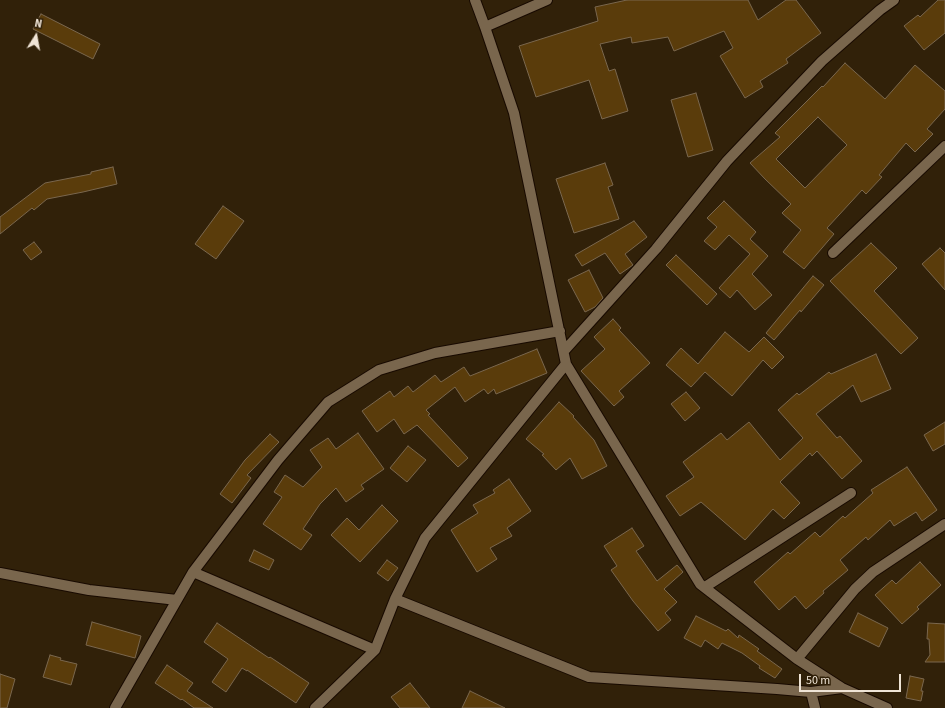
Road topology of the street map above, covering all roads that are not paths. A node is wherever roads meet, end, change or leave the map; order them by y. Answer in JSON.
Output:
{"nodes":[{"id":1,"x":475,"y":0,"type":"edge"},
{"id":2,"x":547,"y":0,"type":"edge"},
{"id":3,"x":894,"y":0,"type":"edge"},
{"id":4,"x":485,"y":26,"type":"junction"},
{"id":5,"x":945,"y":146,"type":"edge"},
{"id":6,"x":833,"y":253,"type":"dead end"},
{"id":7,"x":560,"y":331,"type":"junction"},
{"id":8,"x":564,"y":351,"type":"junction"},
{"id":9,"x":566,"y":364,"type":"junction"},
{"id":10,"x":851,"y":493,"type":"dead end"},
{"id":11,"x":945,"y":524,"type":"edge"},
{"id":12,"x":193,"y":572,"type":"junction"},
{"id":13,"x":0,"y":573,"type":"edge"},
{"id":14,"x":705,"y":587,"type":"junction"},
{"id":15,"x":395,"y":599,"type":"junction"},
{"id":16,"x":177,"y":600,"type":"junction"},
{"id":17,"x":376,"y":650,"type":"junction"},
{"id":18,"x":797,"y":659,"type":"junction"},
{"id":19,"x":842,"y":688,"type":"junction"},
{"id":20,"x":811,"y":692,"type":"junction"},
{"id":21,"x":115,"y":708,"type":"edge"},
{"id":22,"x":315,"y":708,"type":"edge"},
{"id":23,"x":815,"y":708,"type":"edge"},
{"id":24,"x":887,"y":708,"type":"edge"}],
"edges":[{"from":1,"to":4,"type":"street"},
{"from":2,"to":4,"type":"street"},
{"from":3,"to":8,"type":"street"},
{"from":4,"to":7,"type":"street"},
{"from":5,"to":6,"type":"street"},
{"from":7,"to":8,"type":"street"},
{"from":7,"to":12,"type":"street"},
{"from":8,"to":9,"type":"street"},
{"from":9,"to":14,"type":"street"},
{"from":9,"to":15,"type":"street"},
{"from":10,"to":14,"type":"street"},
{"from":11,"to":18,"type":"street"},
{"from":12,"to":16,"type":"street"},
{"from":12,"to":17,"type":"street"},
{"from":13,"to":16,"type":"street"},
{"from":14,"to":18,"type":"street"},
{"from":15,"to":17,"type":"street"},
{"from":15,"to":20,"type":"street"},
{"from":16,"to":21,"type":"street"},
{"from":17,"to":22,"type":"street"},
{"from":18,"to":19,"type":"street"},
{"from":19,"to":20,"type":"street"},
{"from":19,"to":24,"type":"street"},
{"from":20,"to":23,"type":"street"}]}
